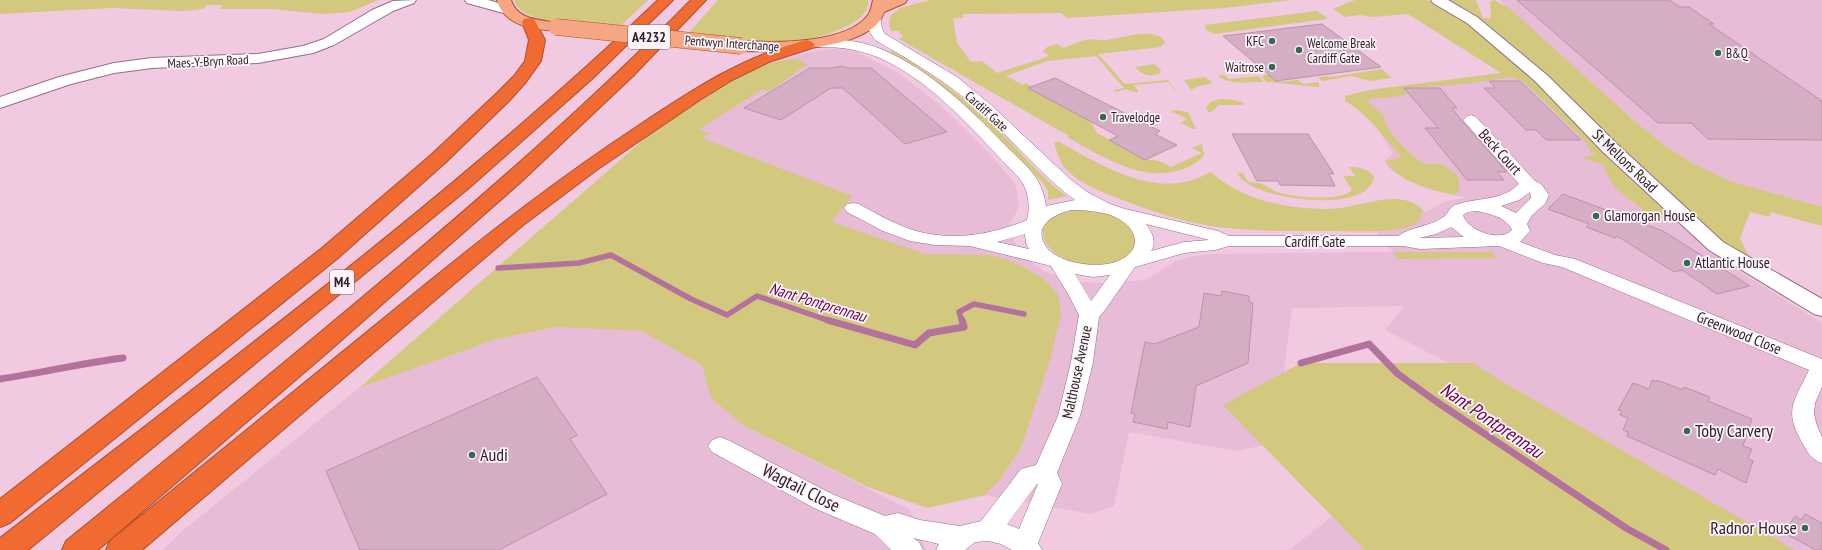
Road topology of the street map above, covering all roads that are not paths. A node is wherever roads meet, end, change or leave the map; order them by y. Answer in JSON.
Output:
{"nodes":[{"id":1,"x":409,"y":0,"type":"edge"},
{"id":2,"x":472,"y":0,"type":"edge"},
{"id":3,"x":666,"y":0,"type":"edge"},
{"id":4,"x":699,"y":0,"type":"edge"},
{"id":5,"x":900,"y":0,"type":"edge"},
{"id":6,"x":1438,"y":0,"type":"edge"},
{"id":7,"x":505,"y":5,"type":"edge"},
{"id":8,"x":878,"y":9,"type":"edge"},
{"id":9,"x":529,"y":22,"type":"junction"},
{"id":10,"x":814,"y":44,"type":"junction"},
{"id":11,"x":0,"y":102,"type":"edge"},
{"id":12,"x":1487,"y":120,"type":"dead end"},
{"id":13,"x":1528,"y":184,"type":"junction"},
{"id":14,"x":1477,"y":206,"type":"junction"},
{"id":15,"x":853,"y":208,"type":"dead end"},
{"id":16,"x":1113,"y":210,"type":"junction"},
{"id":17,"x":1454,"y":218,"type":"junction"},
{"id":18,"x":1035,"y":223,"type":"junction"},
{"id":19,"x":1519,"y":226,"type":"junction"},
{"id":20,"x":970,"y":241,"type":"junction"},
{"id":21,"x":1226,"y":241,"type":"junction"},
{"id":22,"x":1403,"y":241,"type":"junction"},
{"id":23,"x":1501,"y":241,"type":"junction"},
{"id":24,"x":1055,"y":261,"type":"junction"},
{"id":25,"x":1131,"y":263,"type":"junction"},
{"id":26,"x":1568,"y":263,"type":"junction"},
{"id":27,"x":1822,"y":309,"type":"edge"},
{"id":28,"x":1089,"y":315,"type":"junction"},
{"id":29,"x":1822,"y":367,"type":"edge"},
{"id":30,"x":720,"y":446,"type":"dead end"},
{"id":31,"x":1822,"y":454,"type":"edge"},
{"id":32,"x":1045,"y":472,"type":"junction"},
{"id":33,"x":0,"y":516,"type":"edge"},
{"id":34,"x":884,"y":527,"type":"junction"},
{"id":35,"x":988,"y":530,"type":"junction"},
{"id":36,"x":955,"y":544,"type":"edge"},
{"id":37,"x":1027,"y":548,"type":"edge"},
{"id":38,"x":6,"y":550,"type":"edge"},
{"id":39,"x":77,"y":550,"type":"edge"},
{"id":40,"x":121,"y":550,"type":"edge"},
{"id":41,"x":910,"y":550,"type":"edge"}],
"edges":[{"from":1,"to":11,"type":"main road","name":"Maes-Y-Bryn Road"},
{"from":2,"to":7,"type":"main road"},
{"from":3,"to":38,"type":"highway","number":"M4"},
{"from":4,"to":39,"type":"highway","number":"M4"},
{"from":5,"to":8,"type":"main road","number":"A4232"},
{"from":6,"to":27,"type":"main road","name":"St Mellons Road"},
{"from":7,"to":9,"type":"main road","name":"Pentwyn Interchange","number":"A4232"},
{"from":8,"to":10,"type":"main road","name":"Pentwyn Interchange","number":"A4232"},
{"from":8,"to":16,"type":"street","name":"Cardiff Gate"},
{"from":9,"to":10,"type":"main road","name":"Pentwyn Interchange","number":"A4232","bridge":true},
{"from":9,"to":33,"type":"highway"},
{"from":10,"to":18,"type":"street","name":"Cardiff Gate"},
{"from":10,"to":40,"type":"highway"},
{"from":12,"to":13,"type":"street","name":"Beck Court"},
{"from":13,"to":14,"type":"street","name":"Beck Court"},
{"from":13,"to":19,"type":"street","name":"Beck Court"},
{"from":14,"to":17,"type":"street","name":"Cardiff Gate"},
{"from":14,"to":19,"type":"street","name":"Cardiff Gate"},
{"from":15,"to":20,"type":"street"},
{"from":16,"to":18,"type":"street","name":"Cardiff Gate"},
{"from":16,"to":21,"type":"street","name":"Cardiff Gate"},
{"from":16,"to":25,"type":"street","name":"Cardiff Gate"},
{"from":17,"to":22,"type":"street","name":"Cardiff Gate"},
{"from":17,"to":23,"type":"street"},
{"from":18,"to":20,"type":"street"},
{"from":18,"to":24,"type":"street","name":"Cardiff Gate"},
{"from":19,"to":23,"type":"street","name":"Cardiff Gate"},
{"from":19,"to":26,"type":"street","name":"Greenwood Close"},
{"from":20,"to":24,"type":"street"},
{"from":21,"to":22,"type":"street","name":"Cardiff Gate"},
{"from":21,"to":25,"type":"street","name":"Cardiff Gate"},
{"from":22,"to":23,"type":"street","name":"Cardiff Gate"},
{"from":23,"to":26,"type":"street","name":"Greenwood Close"},
{"from":24,"to":25,"type":"street","name":"Cardiff Gate"},
{"from":24,"to":28,"type":"street","name":"Malthouse Avenue"},
{"from":25,"to":28,"type":"street","name":"Malthouse Avenue"},
{"from":26,"to":29,"type":"street","name":"Greenwood Close"},
{"from":28,"to":32,"type":"street","name":"Malthouse Avenue"},
{"from":29,"to":31,"type":"street","name":"Greenwood Close"},
{"from":30,"to":34,"type":"street","name":"Wagtail Close"},
{"from":32,"to":35,"type":"street"},
{"from":32,"to":37,"type":"street"},
{"from":34,"to":36,"type":"street"},
{"from":34,"to":41,"type":"street","name":"Wagtail Close"},
{"from":35,"to":36,"type":"street"},
{"from":35,"to":37,"type":"street"}]}
